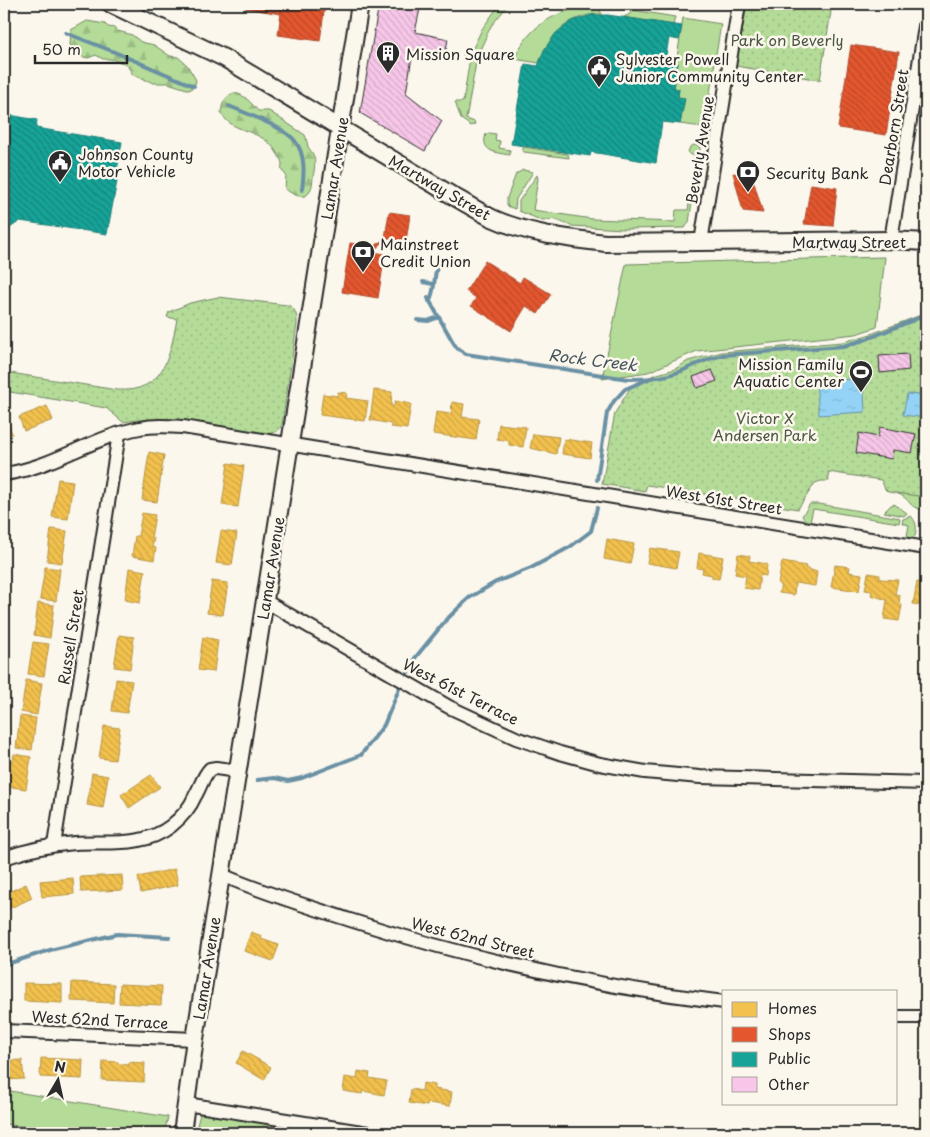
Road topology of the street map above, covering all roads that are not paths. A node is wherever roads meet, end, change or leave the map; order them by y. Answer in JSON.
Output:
{"nodes":[{"id":1,"x":110,"y":4,"type":"edge"},
{"id":2,"x":360,"y":4,"type":"edge"},
{"id":3,"x":739,"y":4,"type":"edge"},
{"id":4,"x":926,"y":20,"type":"edge"},
{"id":5,"x":340,"y":128,"type":"junction"},
{"id":6,"x":891,"y":240,"type":"junction"},
{"id":7,"x":701,"y":242,"type":"junction"},
{"id":8,"x":926,"y":242,"type":"edge"},
{"id":9,"x":119,"y":434,"type":"junction"},
{"id":10,"x":290,"y":444,"type":"junction"},
{"id":11,"x":4,"y":474,"type":"edge"},
{"id":12,"x":926,"y":548,"type":"edge"},
{"id":13,"x":265,"y":601,"type":"junction"},
{"id":14,"x":237,"y":771,"type":"junction"},
{"id":15,"x":926,"y":783,"type":"edge"},
{"id":16,"x":54,"y":845,"type":"junction"},
{"id":17,"x":4,"y":858,"type":"edge"},
{"id":18,"x":222,"y":875,"type":"junction"},
{"id":19,"x":722,"y":1002,"type":"edge"},
{"id":20,"x":898,"y":1017,"type":"edge"},
{"id":21,"x":926,"y":1017,"type":"edge"},
{"id":22,"x":4,"y":1031,"type":"edge"},
{"id":23,"x":195,"y":1039,"type":"junction"},
{"id":24,"x":186,"y":1104,"type":"junction"},
{"id":25,"x":182,"y":1133,"type":"edge"},
{"id":26,"x":368,"y":1133,"type":"edge"}],
"edges":[{"from":1,"to":5,"type":"street","name":"Martway Street"},
{"from":2,"to":5,"type":"street","name":"Lamar Avenue"},
{"from":3,"to":7,"type":"street","name":"Beverly Avenue"},
{"from":4,"to":6,"type":"street","name":"Dearborn Street"},
{"from":5,"to":7,"type":"street","name":"Martway Street"},
{"from":5,"to":10,"type":"street","name":"Lamar Avenue"},
{"from":6,"to":7,"type":"street","name":"Martway Street"},
{"from":6,"to":8,"type":"street","name":"Martway Street"},
{"from":9,"to":10,"type":"street"},
{"from":9,"to":11,"type":"street"},
{"from":9,"to":16,"type":"street","name":"Russell Street"},
{"from":10,"to":12,"type":"street","name":"West 61st Street"},
{"from":10,"to":13,"type":"street","name":"Lamar Avenue"},
{"from":13,"to":14,"type":"street","name":"Lamar Avenue"},
{"from":13,"to":15,"type":"street","name":"West 61st Terrace"},
{"from":14,"to":16,"type":"street"},
{"from":14,"to":18,"type":"street","name":"Lamar Avenue"},
{"from":16,"to":17,"type":"street"},
{"from":18,"to":19,"type":"street","name":"West 62nd Street"},
{"from":18,"to":23,"type":"street","name":"Lamar Avenue"},
{"from":20,"to":21,"type":"street"},
{"from":22,"to":23,"type":"street","name":"West 62nd Terrace"},
{"from":23,"to":24,"type":"street","name":"Lamar Avenue"},
{"from":24,"to":25,"type":"street","name":"Lamar Avenue"},
{"from":24,"to":26,"type":"street"}]}
